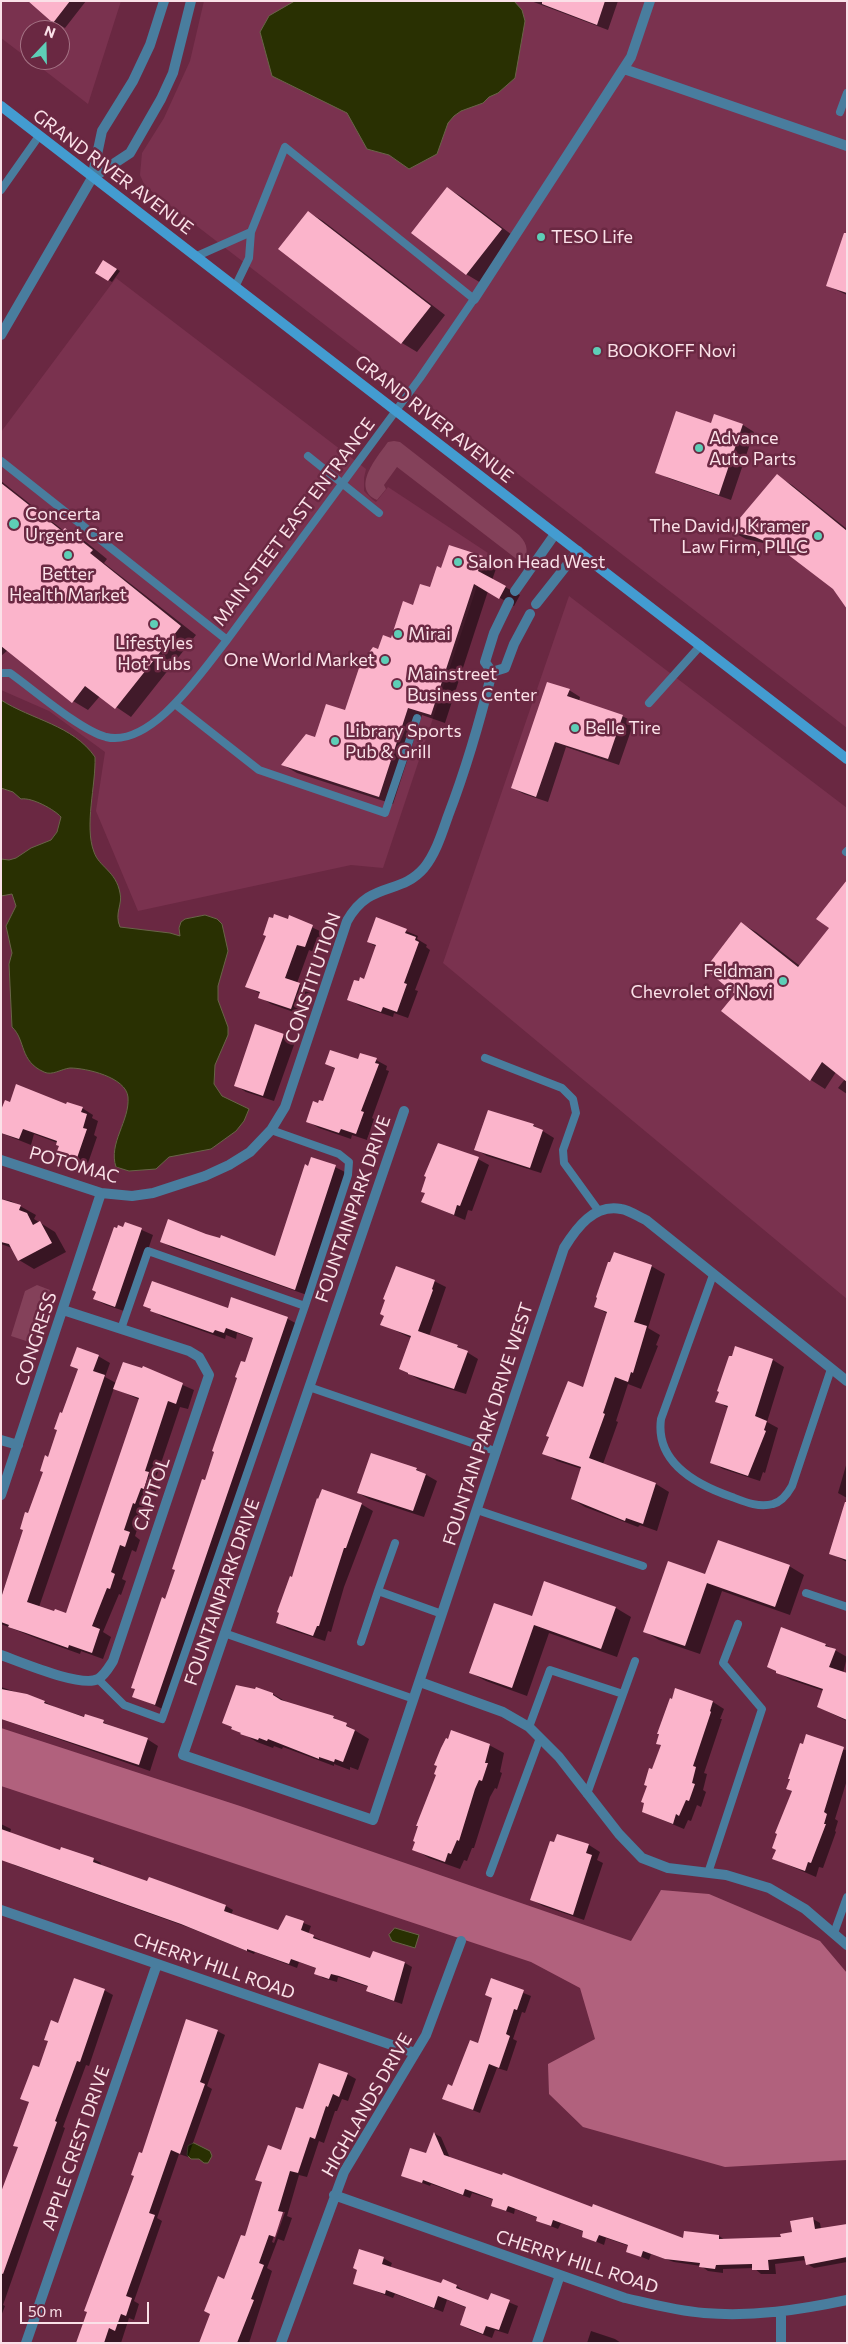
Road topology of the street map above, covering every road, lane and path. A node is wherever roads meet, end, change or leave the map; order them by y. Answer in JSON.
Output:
{"nodes":[{"id":1,"x":164,"y":1,"type":"edge"},
{"id":2,"x":191,"y":1,"type":"edge"},
{"id":3,"x":650,"y":1,"type":"edge"},
{"id":4,"x":624,"y":69,"type":"junction"},
{"id":5,"x":847,"y":92,"type":"edge"},
{"id":6,"x":1,"y":106,"type":"edge"},
{"id":7,"x":840,"y":112,"type":"dead end"},
{"id":8,"x":39,"y":136,"type":"junction"},
{"id":9,"x":847,"y":146,"type":"edge"},
{"id":10,"x":92,"y":178,"type":"junction"},
{"id":11,"x":1,"y":190,"type":"edge"},
{"id":12,"x":251,"y":232,"type":"junction"},
{"id":13,"x":197,"y":256,"type":"junction"},
{"id":14,"x":234,"y":287,"type":"junction"},
{"id":15,"x":474,"y":300,"type":"junction"},
{"id":16,"x":1,"y":335,"type":"edge"},
{"id":17,"x":396,"y":410,"type":"junction"},
{"id":18,"x":308,"y":456,"type":"dead end"},
{"id":19,"x":1,"y":461,"type":"edge"},
{"id":20,"x":342,"y":484,"type":"junction"},
{"id":21,"x":379,"y":513,"type":"dead end"},
{"id":22,"x":555,"y":534,"type":"junction"},
{"id":23,"x":578,"y":551,"type":"junction"},
{"id":24,"x":515,"y":591,"type":"dead end"},
{"id":25,"x":509,"y":602,"type":"dead end"},
{"id":26,"x":536,"y":604,"type":"dead end"},
{"id":27,"x":530,"y":614,"type":"dead end"},
{"id":28,"x":227,"y":640,"type":"junction"},
{"id":29,"x":701,"y":646,"type":"junction"},
{"id":30,"x":1,"y":666,"type":"edge"},
{"id":31,"x":492,"y":672,"type":"junction"},
{"id":32,"x":1,"y":673,"type":"edge"},
{"id":33,"x":10,"y":673,"type":"junction"},
{"id":34,"x":649,"y":703,"type":"dead end"},
{"id":35,"x":175,"y":704,"type":"junction"},
{"id":36,"x":417,"y":718,"type":"dead end"},
{"id":37,"x":847,"y":759,"type":"edge"},
{"id":38,"x":485,"y":1058,"type":"dead end"},
{"id":39,"x":404,"y":1111,"type":"dead end"},
{"id":40,"x":271,"y":1130,"type":"junction"},
{"id":41,"x":1,"y":1160,"type":"edge"},
{"id":42,"x":102,"y":1193,"type":"junction"},
{"id":43,"x":598,"y":1210,"type":"junction"},
{"id":44,"x":713,"y":1274,"type":"junction"},
{"id":45,"x":305,"y":1306,"type":"junction"},
{"id":46,"x":63,"y":1310,"type":"junction"},
{"id":47,"x":120,"y":1329,"type":"junction"},
{"id":48,"x":831,"y":1369,"type":"junction"},
{"id":49,"x":847,"y":1381,"type":"edge"},
{"id":50,"x":309,"y":1387,"type":"junction"},
{"id":51,"x":1,"y":1440,"type":"edge"},
{"id":52,"x":18,"y":1445,"type":"junction"},
{"id":53,"x":495,"y":1451,"type":"junction"},
{"id":54,"x":1,"y":1495,"type":"edge"},
{"id":55,"x":476,"y":1510,"type":"junction"},
{"id":56,"x":395,"y":1543,"type":"dead end"},
{"id":57,"x":643,"y":1566,"type":"dead end"},
{"id":58,"x":378,"y":1591,"type":"junction"},
{"id":59,"x":806,"y":1593,"type":"dead end"},
{"id":60,"x":847,"y":1607,"type":"edge"},
{"id":61,"x":442,"y":1614,"type":"junction"},
{"id":62,"x":738,"y":1624,"type":"dead end"},
{"id":63,"x":224,"y":1633,"type":"junction"},
{"id":64,"x":361,"y":1642,"type":"dead end"},
{"id":65,"x":1,"y":1655,"type":"edge"},
{"id":66,"x":635,"y":1661,"type":"dead end"},
{"id":67,"x":98,"y":1679,"type":"junction"},
{"id":68,"x":420,"y":1682,"type":"junction"},
{"id":69,"x":623,"y":1694,"type":"junction"},
{"id":70,"x":414,"y":1699,"type":"junction"},
{"id":71,"x":529,"y":1727,"type":"junction"},
{"id":72,"x":540,"y":1738,"type":"junction"},
{"id":73,"x":588,"y":1794,"type":"junction"},
{"id":74,"x":490,"y":1873,"type":"dead end"},
{"id":75,"x":708,"y":1873,"type":"junction"},
{"id":76,"x":847,"y":1897,"type":"edge"},
{"id":77,"x":1,"y":1910,"type":"edge"},
{"id":78,"x":834,"y":1933,"type":"junction"},
{"id":79,"x":460,"y":1940,"type":"dead end"},
{"id":80,"x":847,"y":1945,"type":"edge"},
{"id":81,"x":157,"y":1964,"type":"junction"},
{"id":82,"x":415,"y":2053,"type":"junction"},
{"id":83,"x":334,"y":2195,"type":"junction"},
{"id":84,"x":560,"y":2276,"type":"junction"},
{"id":85,"x":847,"y":2300,"type":"edge"},
{"id":86,"x":780,"y":2312,"type":"junction"},
{"id":87,"x":26,"y":2343,"type":"edge"},
{"id":88,"x":281,"y":2343,"type":"edge"},
{"id":89,"x":537,"y":2343,"type":"edge"},
{"id":90,"x":781,"y":2343,"type":"edge"}],
"edges":[{"from":1,"to":10,"type":"street"},
{"from":2,"to":10,"type":"street"},
{"from":3,"to":4,"type":"street"},
{"from":4,"to":9,"type":"street"},
{"from":4,"to":15,"type":"street"},
{"from":5,"to":7,"type":"lane"},
{"from":6,"to":8,"type":"main road","name":"GRAND RIVER AVENUE"},
{"from":8,"to":10,"type":"main road","name":"GRAND RIVER AVENUE"},
{"from":8,"to":11,"type":"lane"},
{"from":10,"to":13,"type":"main road","name":"GRAND RIVER AVENUE"},
{"from":10,"to":16,"type":"street"},
{"from":12,"to":13,"type":"lane"},
{"from":12,"to":14,"type":"lane"},
{"from":12,"to":15,"type":"lane"},
{"from":13,"to":14,"type":"main road","name":"GRAND RIVER AVENUE"},
{"from":14,"to":17,"type":"main road","name":"GRAND RIVER AVENUE"},
{"from":15,"to":17,"type":"lane","name":"MAIN STEET EAST ENTRANCE"},
{"from":17,"to":20,"type":"lane","name":"MAIN STEET EAST ENTRANCE"},
{"from":17,"to":22,"type":"main road","name":"GRAND RIVER AVENUE"},
{"from":18,"to":20,"type":"lane"},
{"from":19,"to":28,"type":"lane","name":"MAIN STEET EAST ENTRANCE"},
{"from":20,"to":21,"type":"lane"},
{"from":20,"to":28,"type":"lane","name":"MAIN STEET EAST ENTRANCE"},
{"from":22,"to":23,"type":"main road","name":"GRAND RIVER AVENUE"},
{"from":22,"to":24,"type":"street"},
{"from":23,"to":26,"type":"street"},
{"from":23,"to":29,"type":"main road","name":"GRAND RIVER AVENUE"},
{"from":25,"to":31,"type":"street","name":"CONSTITUTION"},
{"from":27,"to":31,"type":"street"},
{"from":28,"to":35,"type":"lane"},
{"from":29,"to":34,"type":"lane"},
{"from":29,"to":37,"type":"main road","name":"GRAND RIVER AVENUE"},
{"from":30,"to":33,"type":"lane"},
{"from":31,"to":40,"type":"street","name":"CONSTITUTION"},
{"from":32,"to":33,"type":"lane"},
{"from":33,"to":35,"type":"lane"},
{"from":35,"to":36,"type":"lane"},
{"from":38,"to":43,"type":"lane"},
{"from":39,"to":50,"type":"street","name":"FOUNTAINPARK DRIVE"},
{"from":40,"to":42,"type":"street","name":"POTOMAC"},
{"from":40,"to":45,"type":"lane"},
{"from":41,"to":42,"type":"street","name":"POTOMAC"},
{"from":42,"to":46,"type":"street","name":"CONGRESS"},
{"from":43,"to":44,"type":"street"},
{"from":43,"to":53,"type":"street","name":"FOUNTAIN PARK DRIVE WEST"},
{"from":44,"to":48,"type":"street"},
{"from":44,"to":48,"type":"lane"},
{"from":45,"to":47,"type":"lane"},
{"from":45,"to":67,"type":"lane"},
{"from":46,"to":47,"type":"street","name":"CAPITOL"},
{"from":46,"to":52,"type":"street","name":"CONGRESS"},
{"from":47,"to":67,"type":"street","name":"CAPITOL"},
{"from":48,"to":49,"type":"street"},
{"from":50,"to":53,"type":"lane"},
{"from":50,"to":63,"type":"street","name":"FOUNTAINPARK DRIVE"},
{"from":51,"to":52,"type":"street"},
{"from":52,"to":54,"type":"street","name":"CONGRESS"},
{"from":53,"to":55,"type":"street","name":"FOUNTAIN PARK DRIVE WEST"},
{"from":55,"to":57,"type":"lane"},
{"from":55,"to":61,"type":"street","name":"FOUNTAIN PARK DRIVE WEST"},
{"from":56,"to":58,"type":"lane"},
{"from":58,"to":61,"type":"lane"},
{"from":58,"to":64,"type":"lane"},
{"from":59,"to":60,"type":"lane"},
{"from":61,"to":68,"type":"street","name":"FOUNTAIN PARK DRIVE WEST"},
{"from":62,"to":75,"type":"lane"},
{"from":63,"to":70,"type":"lane"},
{"from":63,"to":70,"type":"street","name":"FOUNTAINPARK DRIVE"},
{"from":65,"to":67,"type":"street"},
{"from":66,"to":69,"type":"lane"},
{"from":68,"to":70,"type":"street","name":"FOUNTAINPARK DRIVE"},
{"from":68,"to":71,"type":"street"},
{"from":69,"to":71,"type":"lane"},
{"from":69,"to":73,"type":"lane"},
{"from":71,"to":72,"type":"street"},
{"from":72,"to":73,"type":"street"},
{"from":72,"to":74,"type":"lane"},
{"from":73,"to":75,"type":"street"},
{"from":75,"to":78,"type":"street"},
{"from":76,"to":78,"type":"lane"},
{"from":77,"to":81,"type":"street","name":"CHERRY HILL ROAD"},
{"from":78,"to":80,"type":"street"},
{"from":79,"to":82,"type":"street","name":"HIGHLANDS DRIVE"},
{"from":81,"to":82,"type":"street","name":"CHERRY HILL ROAD"},
{"from":81,"to":87,"type":"street","name":"APPLE CREST DRIVE"},
{"from":82,"to":83,"type":"street","name":"HIGHLANDS DRIVE"},
{"from":83,"to":84,"type":"street","name":"CHERRY HILL ROAD"},
{"from":83,"to":88,"type":"street","name":"HIGHLANDS DRIVE"},
{"from":84,"to":86,"type":"street","name":"CHERRY HILL ROAD"},
{"from":84,"to":89,"type":"street"},
{"from":85,"to":86,"type":"street","name":"CHERRY HILL ROAD"},
{"from":86,"to":90,"type":"street"}]}
